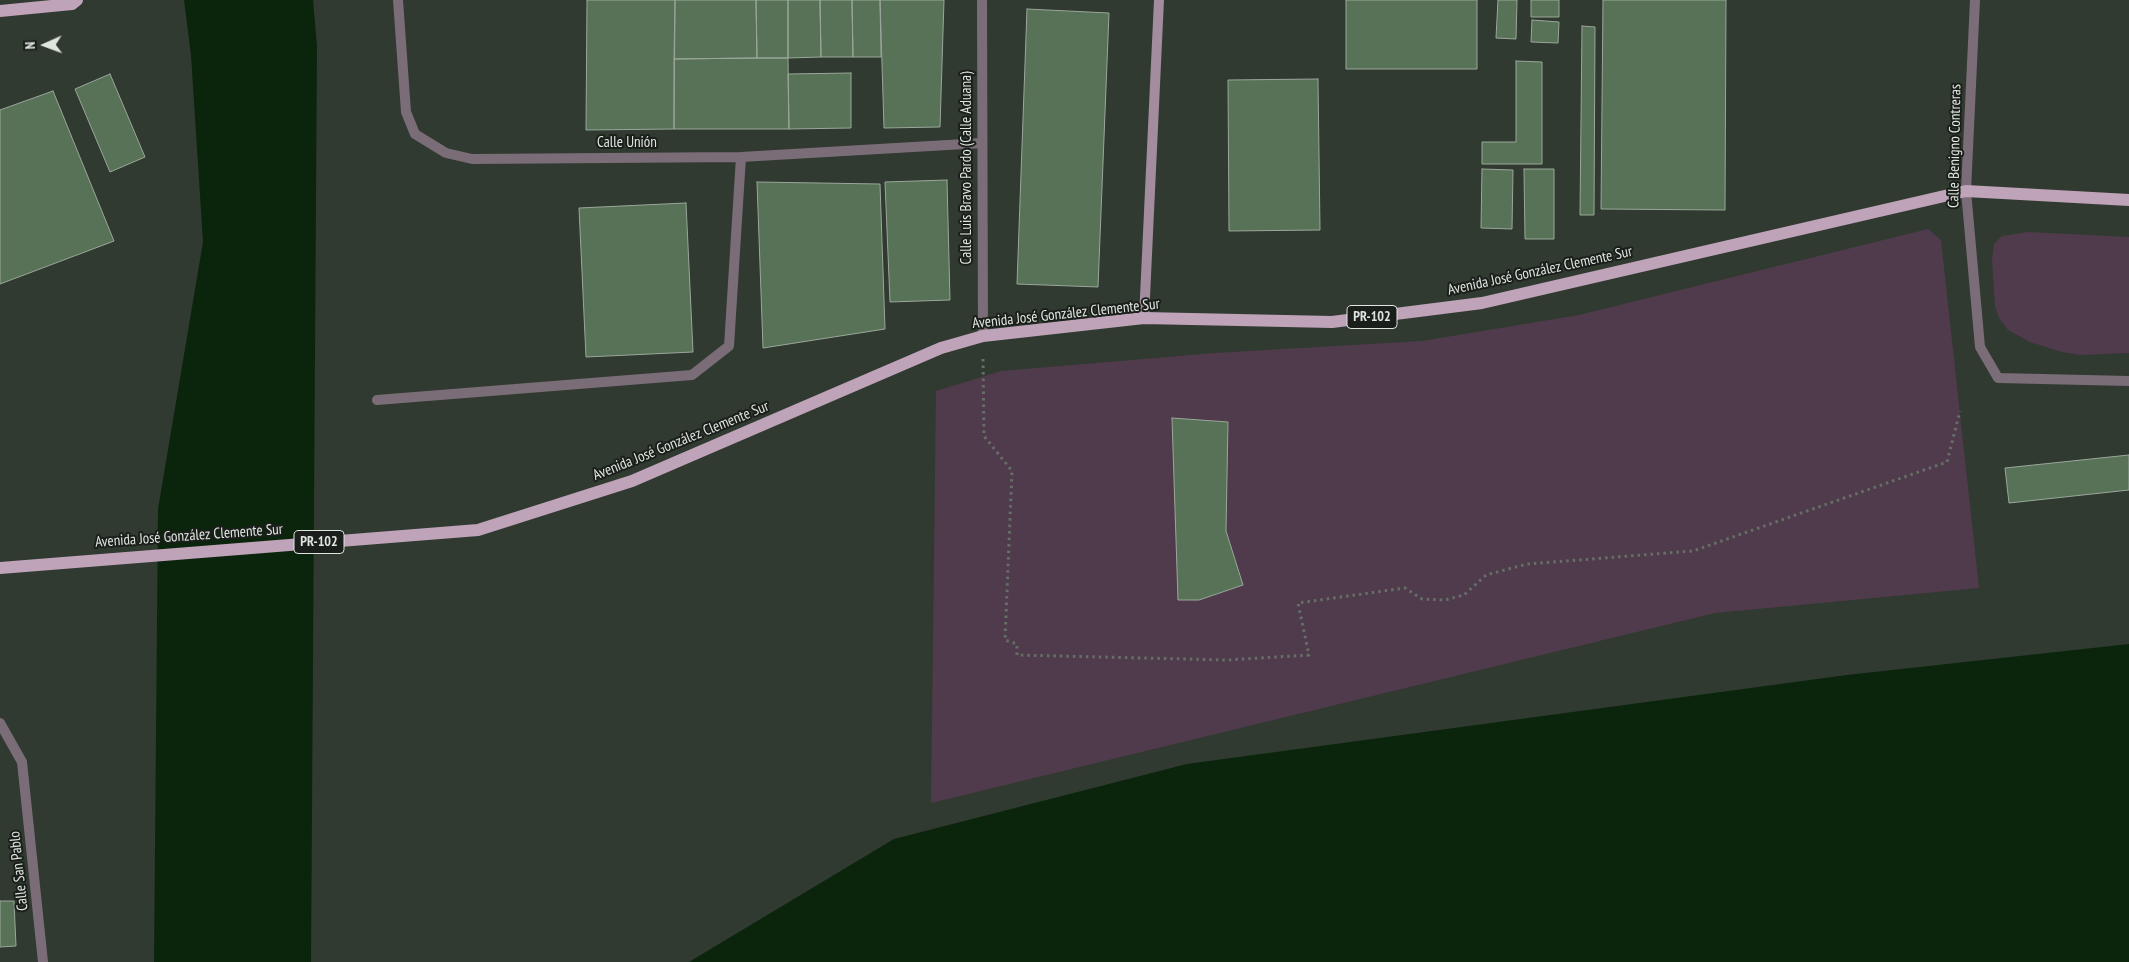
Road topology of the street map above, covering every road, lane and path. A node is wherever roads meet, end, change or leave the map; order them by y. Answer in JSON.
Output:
{"nodes":[{"id":1,"x":77,"y":0,"type":"edge"},
{"id":2,"x":398,"y":0,"type":"edge"},
{"id":3,"x":982,"y":0,"type":"edge"},
{"id":4,"x":1159,"y":0,"type":"edge"},
{"id":5,"x":1975,"y":0,"type":"edge"},
{"id":6,"x":0,"y":11,"type":"edge"},
{"id":7,"x":982,"y":143,"type":"junction"},
{"id":8,"x":741,"y":157,"type":"junction"},
{"id":9,"x":1966,"y":191,"type":"junction"},
{"id":10,"x":2129,"y":200,"type":"edge"},
{"id":11,"x":1144,"y":318,"type":"junction"},
{"id":12,"x":983,"y":336,"type":"junction"},
{"id":13,"x":2129,"y":381,"type":"edge"},
{"id":14,"x":377,"y":400,"type":"dead end"},
{"id":15,"x":1960,"y":411,"type":"dead end"},
{"id":16,"x":0,"y":568,"type":"edge"},
{"id":17,"x":0,"y":722,"type":"edge"},
{"id":18,"x":43,"y":962,"type":"edge"}],
"edges":[{"from":1,"to":6,"type":"main road"},
{"from":2,"to":8,"type":"street","name":"Calle Unión"},
{"from":3,"to":7,"type":"street","name":"Calle Luis Bravo Pardo (Calle Aduana)"},
{"from":4,"to":11,"type":"street"},
{"from":5,"to":9,"type":"street","name":"Calle Benigno Contreras"},
{"from":7,"to":8,"type":"street","name":"Calle Unión"},
{"from":7,"to":12,"type":"street","name":"Calle Luis Bravo Pardo (Calle Aduana)"},
{"from":8,"to":14,"type":"street"},
{"from":9,"to":10,"type":"main road","name":"Avenida José González Clemente Sur","number":"PR-102"},
{"from":9,"to":11,"type":"main road","name":"Avenida José González Clemente Sur","number":"PR-102"},
{"from":9,"to":13,"type":"street","name":"Calle Benigno Contreras"},
{"from":11,"to":12,"type":"main road","name":"Avenida José González Clemente Sur","number":"PR-102"},
{"from":12,"to":15,"type":"path"},
{"from":12,"to":16,"type":"main road","name":"Avenida José González Clemente Sur","number":"PR-102"},
{"from":17,"to":18,"type":"street","name":"Calle San Pablo"}]}
